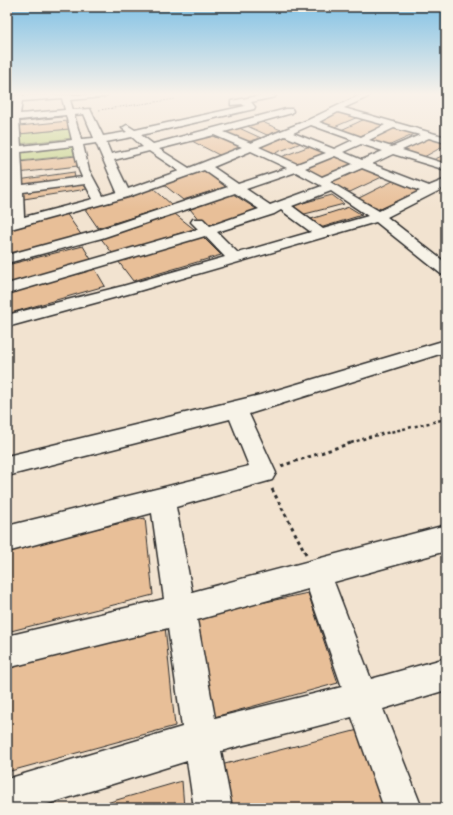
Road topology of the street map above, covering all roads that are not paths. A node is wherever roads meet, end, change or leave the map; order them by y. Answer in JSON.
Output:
{"nodes":[{"id":1,"x":11,"y":133,"type":"edge"},
{"id":2,"x":75,"y":133,"type":"edge"},
{"id":3,"x":97,"y":133,"type":"edge"},
{"id":4,"x":137,"y":133,"type":"edge"},
{"id":5,"x":212,"y":133,"type":"edge"},
{"id":6,"x":218,"y":133,"type":"edge"},
{"id":7,"x":260,"y":133,"type":"edge"},
{"id":8,"x":285,"y":133,"type":"edge"},
{"id":9,"x":290,"y":133,"type":"edge"},
{"id":10,"x":341,"y":133,"type":"edge"},
{"id":11,"x":375,"y":133,"type":"edge"},
{"id":12,"x":422,"y":133,"type":"edge"},
{"id":13,"x":133,"y":134,"type":"junction"},
{"id":14,"x":429,"y":135,"type":"junction"},
{"id":15,"x":272,"y":138,"type":"junction"},
{"id":16,"x":100,"y":140,"type":"junction"},
{"id":17,"x":184,"y":140,"type":"junction"},
{"id":18,"x":360,"y":140,"type":"junction"},
{"id":19,"x":446,"y":140,"type":"edge"},
{"id":20,"x":77,"y":141,"type":"junction"},
{"id":21,"x":310,"y":143,"type":"junction"},
{"id":22,"x":251,"y":147,"type":"junction"},
{"id":23,"x":151,"y":148,"type":"junction"},
{"id":24,"x":198,"y":148,"type":"dead end"},
{"id":25,"x":11,"y":149,"type":"edge"},
{"id":26,"x":392,"y":151,"type":"junction"},
{"id":27,"x":334,"y":153,"type":"junction"},
{"id":28,"x":108,"y":158,"type":"junction"},
{"id":29,"x":275,"y":158,"type":"junction"},
{"id":30,"x":362,"y":164,"type":"junction"},
{"id":31,"x":205,"y":166,"type":"junction"},
{"id":32,"x":446,"y":167,"type":"edge"},
{"id":33,"x":297,"y":168,"type":"junction"},
{"id":34,"x":188,"y":172,"type":"junction"},
{"id":35,"x":47,"y":174,"type":"dead end"},
{"id":36,"x":86,"y":175,"type":"junction"},
{"id":37,"x":32,"y":176,"type":"dead end"},
{"id":38,"x":446,"y":182,"type":"edge"},
{"id":39,"x":157,"y":183,"type":"junction"},
{"id":40,"x":12,"y":184,"type":"edge"},
{"id":41,"x":327,"y":184,"type":"junction"},
{"id":42,"x":238,"y":187,"type":"junction"},
{"id":43,"x":430,"y":191,"type":"junction"},
{"id":44,"x":124,"y":194,"type":"junction"},
{"id":45,"x":100,"y":200,"type":"junction"},
{"id":46,"x":182,"y":207,"type":"junction"},
{"id":47,"x":276,"y":208,"type":"junction"},
{"id":48,"x":378,"y":216,"type":"junction"},
{"id":49,"x":88,"y":220,"type":"junction"},
{"id":50,"x":12,"y":224,"type":"edge"},
{"id":51,"x":206,"y":231,"type":"junction"},
{"id":52,"x":322,"y":234,"type":"junction"},
{"id":53,"x":235,"y":258,"type":"junction"},
{"id":54,"x":7,"y":259,"type":"edge"},
{"id":55,"x":446,"y":271,"type":"edge"},
{"id":56,"x":120,"y":275,"type":"junction"},
{"id":57,"x":7,"y":289,"type":"edge"},
{"id":58,"x":7,"y":322,"type":"edge"},
{"id":59,"x":446,"y":346,"type":"edge"},
{"id":60,"x":237,"y":410,"type":"junction"},
{"id":61,"x":7,"y":466,"type":"edge"},
{"id":62,"x":162,"y":499,"type":"junction"},
{"id":63,"x":446,"y":538,"type":"edge"},
{"id":64,"x":7,"y":539,"type":"edge"},
{"id":65,"x":316,"y":573,"type":"junction"},
{"id":66,"x":181,"y":610,"type":"junction"},
{"id":67,"x":7,"y":652,"type":"edge"},
{"id":68,"x":446,"y":674,"type":"edge"},
{"id":69,"x":363,"y":698,"type":"junction"},
{"id":70,"x":202,"y":739,"type":"junction"},
{"id":71,"x":7,"y":798,"type":"edge"},
{"id":72,"x":213,"y":808,"type":"edge"},
{"id":73,"x":403,"y":808,"type":"edge"}],
"edges":[{"from":1,"to":25,"type":"street"},
{"from":2,"to":20,"type":"street"},
{"from":3,"to":16,"type":"street"},
{"from":4,"to":13,"type":"street"},
{"from":5,"to":17,"type":"street"},
{"from":6,"to":22,"type":"street"},
{"from":7,"to":15,"type":"street"},
{"from":8,"to":15,"type":"street"},
{"from":9,"to":21,"type":"street"},
{"from":10,"to":18,"type":"street"},
{"from":11,"to":18,"type":"street"},
{"from":12,"to":14,"type":"street"},
{"from":13,"to":16,"type":"street"},
{"from":13,"to":23,"type":"street"},
{"from":14,"to":19,"type":"street"},
{"from":14,"to":26,"type":"street"},
{"from":15,"to":22,"type":"street"},
{"from":16,"to":20,"type":"street"},
{"from":16,"to":28,"type":"street"},
{"from":17,"to":23,"type":"street"},
{"from":17,"to":24,"type":"street"},
{"from":18,"to":26,"type":"street"},
{"from":18,"to":27,"type":"street"},
{"from":20,"to":25,"type":"street"},
{"from":20,"to":36,"type":"street"},
{"from":21,"to":27,"type":"street"},
{"from":21,"to":29,"type":"street"},
{"from":22,"to":29,"type":"street"},
{"from":22,"to":31,"type":"street"},
{"from":23,"to":28,"type":"street"},
{"from":23,"to":34,"type":"street"},
{"from":25,"to":40,"type":"street"},
{"from":26,"to":30,"type":"street"},
{"from":26,"to":32,"type":"street"},
{"from":27,"to":30,"type":"street"},
{"from":27,"to":33,"type":"street"},
{"from":28,"to":44,"type":"street"},
{"from":29,"to":33,"type":"street"},
{"from":30,"to":41,"type":"street"},
{"from":30,"to":43,"type":"street"},
{"from":31,"to":34,"type":"street"},
{"from":31,"to":42,"type":"street"},
{"from":33,"to":41,"type":"street"},
{"from":33,"to":42,"type":"street"},
{"from":34,"to":39,"type":"street"},
{"from":35,"to":36,"type":"street"},
{"from":36,"to":40,"type":"street"},
{"from":36,"to":45,"type":"street"},
{"from":37,"to":40,"type":"street"},
{"from":38,"to":43,"type":"street"},
{"from":39,"to":44,"type":"street"},
{"from":39,"to":46,"type":"street"},
{"from":40,"to":50,"type":"street"},
{"from":41,"to":47,"type":"street"},
{"from":41,"to":48,"type":"street"},
{"from":42,"to":46,"type":"street"},
{"from":42,"to":47,"type":"street"},
{"from":43,"to":48,"type":"street"},
{"from":44,"to":45,"type":"street"},
{"from":45,"to":49,"type":"street"},
{"from":46,"to":49,"type":"street"},
{"from":46,"to":51,"type":"street"},
{"from":47,"to":51,"type":"street"},
{"from":47,"to":52,"type":"street"},
{"from":48,"to":52,"type":"street"},
{"from":48,"to":55,"type":"street"},
{"from":49,"to":50,"type":"street"},
{"from":49,"to":54,"type":"street"},
{"from":49,"to":56,"type":"street"},
{"from":51,"to":53,"type":"street"},
{"from":51,"to":56,"type":"street"},
{"from":52,"to":53,"type":"street"},
{"from":53,"to":56,"type":"street"},
{"from":56,"to":57,"type":"street"},
{"from":56,"to":58,"type":"street"},
{"from":59,"to":60,"type":"street"},
{"from":60,"to":61,"type":"street"},
{"from":60,"to":62,"type":"street"},
{"from":62,"to":64,"type":"street"},
{"from":62,"to":66,"type":"street"},
{"from":63,"to":65,"type":"street"},
{"from":65,"to":66,"type":"street"},
{"from":65,"to":69,"type":"street"},
{"from":66,"to":67,"type":"street"},
{"from":66,"to":70,"type":"street"},
{"from":68,"to":69,"type":"street"},
{"from":69,"to":70,"type":"street"},
{"from":69,"to":73,"type":"street"},
{"from":70,"to":71,"type":"street"},
{"from":70,"to":72,"type":"street"}]}
